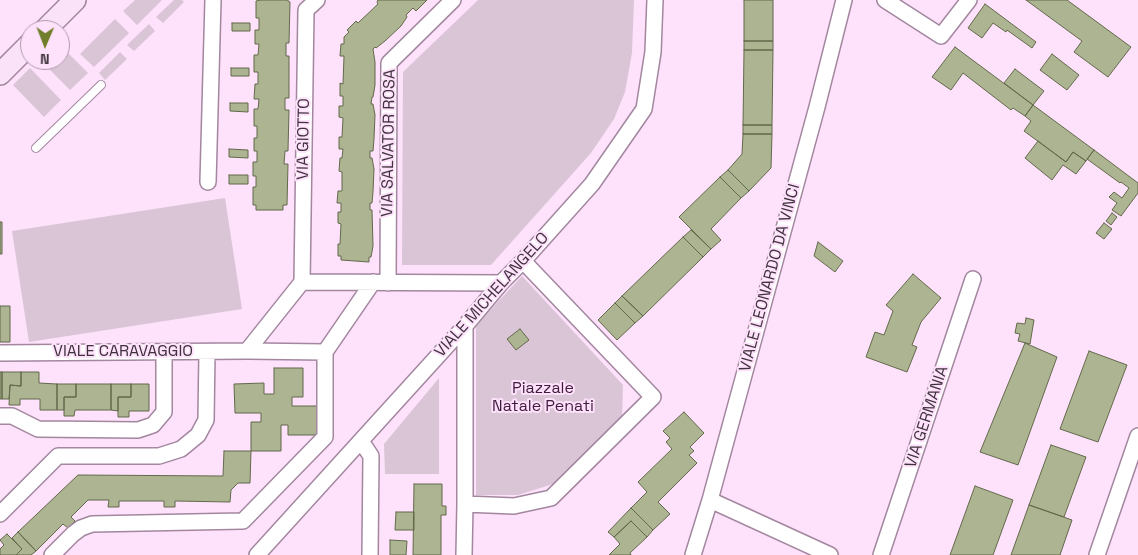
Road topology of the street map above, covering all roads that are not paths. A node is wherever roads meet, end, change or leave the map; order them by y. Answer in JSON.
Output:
{"nodes":[{"id":1,"x":75,"y":0,"type":"edge"},
{"id":2,"x":213,"y":0,"type":"edge"},
{"id":3,"x":317,"y":0,"type":"edge"},
{"id":4,"x":453,"y":0,"type":"edge"},
{"id":5,"x":656,"y":0,"type":"edge"},
{"id":6,"x":844,"y":0,"type":"edge"},
{"id":7,"x":885,"y":0,"type":"edge"},
{"id":8,"x":969,"y":0,"type":"edge"},
{"id":9,"x":54,"y":20,"type":"edge"},
{"id":10,"x":20,"y":54,"type":"edge"},
{"id":11,"x":0,"y":74,"type":"edge"},
{"id":12,"x":101,"y":85,"type":"dead end"},
{"id":13,"x":36,"y":148,"type":"dead end"},
{"id":14,"x":208,"y":182,"type":"dead end"},
{"id":15,"x":523,"y":261,"type":"junction"},
{"id":16,"x":973,"y":279,"type":"dead end"},
{"id":17,"x":302,"y":282,"type":"junction"},
{"id":18,"x":380,"y":283,"type":"junction"},
{"id":19,"x":501,"y":283,"type":"junction"},
{"id":20,"x":465,"y":326,"type":"junction"},
{"id":21,"x":247,"y":351,"type":"junction"},
{"id":22,"x":164,"y":352,"type":"junction"},
{"id":23,"x":207,"y":352,"type":"junction"},
{"id":24,"x":325,"y":352,"type":"junction"},
{"id":25,"x":0,"y":354,"type":"edge"},
{"id":26,"x":0,"y":416,"type":"edge"},
{"id":27,"x":58,"y":429,"type":"junction"},
{"id":28,"x":1138,"y":436,"type":"edge"},
{"id":29,"x":360,"y":441,"type":"junction"},
{"id":30,"x":58,"y":456,"type":"junction"},
{"id":31,"x":710,"y":500,"type":"junction"},
{"id":32,"x":465,"y":504,"type":"junction"},
{"id":33,"x":0,"y":514,"type":"edge"},
{"id":34,"x":52,"y":555,"type":"edge"},
{"id":35,"x":257,"y":555,"type":"edge"},
{"id":36,"x":370,"y":555,"type":"edge"},
{"id":37,"x":464,"y":555,"type":"edge"},
{"id":38,"x":693,"y":555,"type":"edge"},
{"id":39,"x":830,"y":555,"type":"edge"},
{"id":40,"x":881,"y":555,"type":"edge"},
{"id":41,"x":1097,"y":555,"type":"edge"}],
"edges":[{"from":1,"to":9,"type":"main road"},
{"from":2,"to":14,"type":"street"},
{"from":3,"to":17,"type":"street","name":"VIA GIOTTO"},
{"from":4,"to":18,"type":"street","name":"VIA SALVATOR ROSA"},
{"from":5,"to":15,"type":"street","name":"VIALE MICHELANGELO"},
{"from":6,"to":31,"type":"street","name":"VIALE LEONARDO DA VINCI"},
{"from":7,"to":8,"type":"street"},
{"from":10,"to":11,"type":"main road"},
{"from":12,"to":13,"type":"lane"},
{"from":15,"to":19,"type":"street","name":"VIALE MICHELANGELO"},
{"from":15,"to":32,"type":"street"},
{"from":16,"to":40,"type":"street","name":"VIA GERMANIA"},
{"from":17,"to":18,"type":"street"},
{"from":17,"to":21,"type":"street"},
{"from":18,"to":19,"type":"street"},
{"from":18,"to":24,"type":"street"},
{"from":19,"to":20,"type":"street","name":"VIALE MICHELANGELO"},
{"from":20,"to":29,"type":"street","name":"VIALE MICHELANGELO"},
{"from":20,"to":32,"type":"street"},
{"from":21,"to":23,"type":"street","name":"VIALE CARAVAGGIO"},
{"from":21,"to":24,"type":"street","name":"VIALE CARAVAGGIO"},
{"from":22,"to":23,"type":"street","name":"VIALE CARAVAGGIO"},
{"from":22,"to":25,"type":"street","name":"VIALE CARAVAGGIO"},
{"from":22,"to":27,"type":"street"},
{"from":23,"to":30,"type":"street"},
{"from":24,"to":34,"type":"street"},
{"from":26,"to":27,"type":"street"},
{"from":27,"to":30,"type":"street"},
{"from":28,"to":41,"type":"street"},
{"from":29,"to":35,"type":"street","name":"VIALE MICHELANGELO"},
{"from":29,"to":36,"type":"street"},
{"from":30,"to":33,"type":"street"},
{"from":31,"to":38,"type":"street","name":"VIALE LEONARDO DA VINCI"},
{"from":31,"to":39,"type":"street"},
{"from":32,"to":37,"type":"street"}]}
